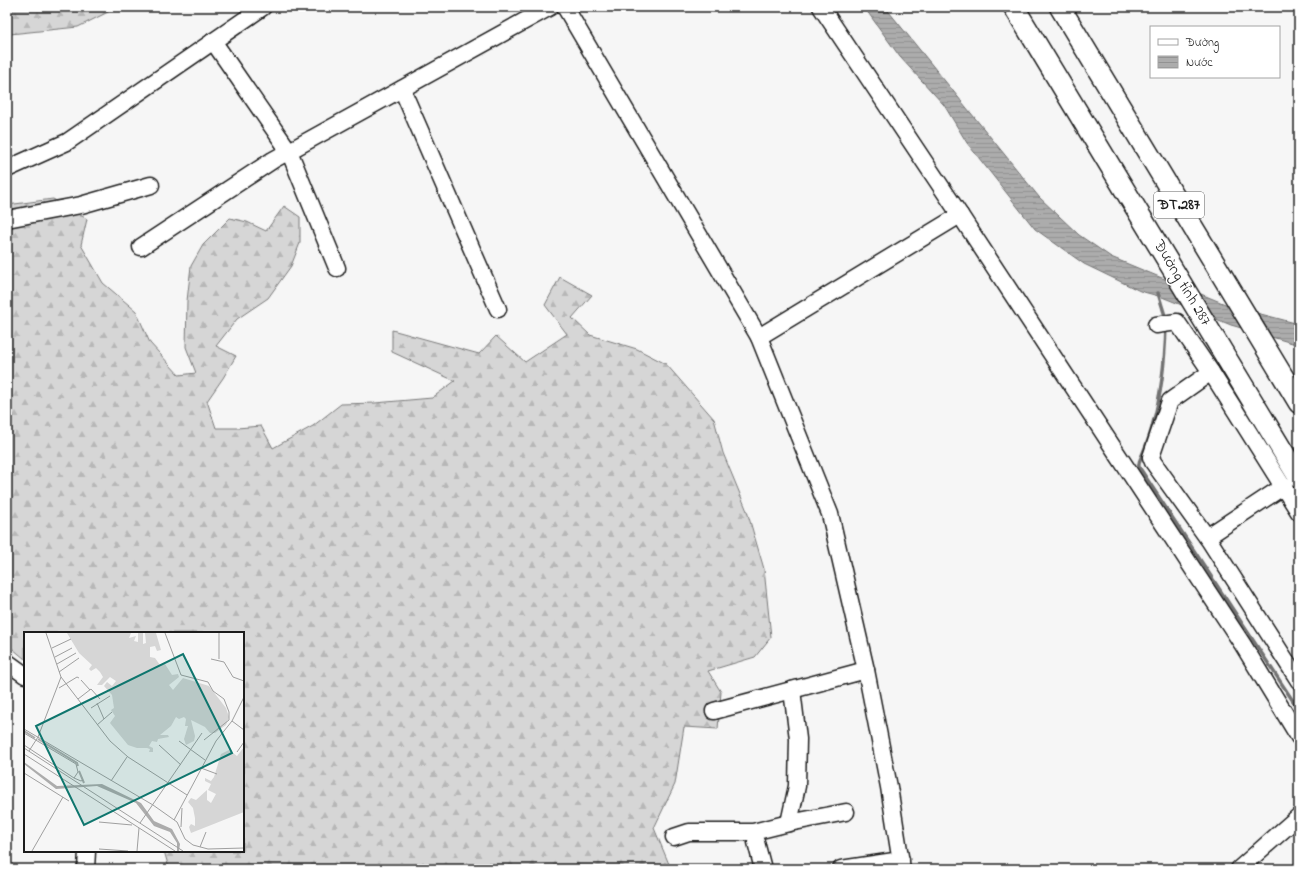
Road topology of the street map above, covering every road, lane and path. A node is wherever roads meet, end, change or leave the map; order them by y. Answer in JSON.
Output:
{"nodes":[{"id":1,"x":263,"y":7,"type":"edge"},
{"id":2,"x":550,"y":7,"type":"edge"},
{"id":3,"x":566,"y":7,"type":"edge"},
{"id":4,"x":821,"y":7,"type":"edge"},
{"id":5,"x":1014,"y":7,"type":"edge"},
{"id":6,"x":1060,"y":7,"type":"edge"},
{"id":7,"x":213,"y":41,"type":"junction"},
{"id":8,"x":402,"y":89,"type":"junction"},
{"id":9,"x":288,"y":152,"type":"junction"},
{"id":10,"x":7,"y":169,"type":"edge"},
{"id":11,"x":151,"y":185,"type":"dead end"},
{"id":12,"x":960,"y":215,"type":"junction"},
{"id":13,"x":7,"y":219,"type":"edge"},
{"id":14,"x":141,"y":247,"type":"dead end"},
{"id":15,"x":337,"y":268,"type":"dead end"},
{"id":16,"x":498,"y":310,"type":"dead end"},
{"id":17,"x":1203,"y":318,"type":"junction"},
{"id":18,"x":1176,"y":322,"type":"junction"},
{"id":19,"x":1156,"y":325,"type":"dead end"},
{"id":20,"x":759,"y":337,"type":"junction"},
{"id":21,"x":1211,"y":372,"type":"junction"},
{"id":22,"x":1299,"y":403,"type":"edge"},
{"id":23,"x":1291,"y":482,"type":"edge"},
{"id":24,"x":1299,"y":512,"type":"edge"},
{"id":25,"x":1207,"y":537,"type":"junction"},
{"id":26,"x":7,"y":662,"type":"edge"},
{"id":27,"x":866,"y":670,"type":"junction"},
{"id":28,"x":24,"y":674,"type":"edge"},
{"id":29,"x":1299,"y":681,"type":"edge"},
{"id":30,"x":792,"y":690,"type":"junction"},
{"id":31,"x":714,"y":711,"type":"dead end"},
{"id":32,"x":1299,"y":738,"type":"edge"},
{"id":33,"x":846,"y":812,"type":"dead end"},
{"id":34,"x":1299,"y":816,"type":"edge"},
{"id":35,"x":788,"y":823,"type":"junction"},
{"id":36,"x":674,"y":837,"type":"dead end"},
{"id":37,"x":756,"y":842,"type":"dead end"},
{"id":38,"x":87,"y":852,"type":"edge"},
{"id":39,"x":902,"y":865,"type":"edge"},
{"id":40,"x":86,"y":869,"type":"edge"},
{"id":41,"x":763,"y":869,"type":"edge"},
{"id":42,"x":841,"y":869,"type":"edge"},
{"id":43,"x":1239,"y":869,"type":"edge"}],
"edges":[{"from":1,"to":7,"type":"street"},
{"from":2,"to":8,"type":"street"},
{"from":3,"to":20,"type":"street"},
{"from":4,"to":12,"type":"street"},
{"from":5,"to":17,"type":"main road","name":"Đường tỉnh 287","number":"ĐT.287"},
{"from":6,"to":22,"type":"main road","number":"ĐT.287"},
{"from":7,"to":9,"type":"street"},
{"from":7,"to":10,"type":"street"},
{"from":8,"to":9,"type":"street"},
{"from":8,"to":16,"type":"street"},
{"from":9,"to":14,"type":"street"},
{"from":9,"to":15,"type":"street"},
{"from":11,"to":13,"type":"street"},
{"from":12,"to":20,"type":"street"},
{"from":12,"to":32,"type":"street"},
{"from":17,"to":18,"type":"street"},
{"from":17,"to":23,"type":"main road","name":"Đường tỉnh 287","number":"ĐT.287"},
{"from":18,"to":19,"type":"street"},
{"from":18,"to":21,"type":"street"},
{"from":20,"to":27,"type":"street"},
{"from":21,"to":23,"type":"street"},
{"from":21,"to":25,"type":"street"},
{"from":23,"to":24,"type":"street"},
{"from":23,"to":25,"type":"street"},
{"from":25,"to":29,"type":"street"},
{"from":26,"to":28,"type":"street"},
{"from":27,"to":30,"type":"street"},
{"from":27,"to":39,"type":"street"},
{"from":30,"to":31,"type":"street"},
{"from":30,"to":35,"type":"street"},
{"from":33,"to":35,"type":"street"},
{"from":34,"to":43,"type":"street"},
{"from":35,"to":36,"type":"street"},
{"from":37,"to":41,"type":"street"},
{"from":38,"to":40,"type":"street"},
{"from":39,"to":42,"type":"street"}]}
